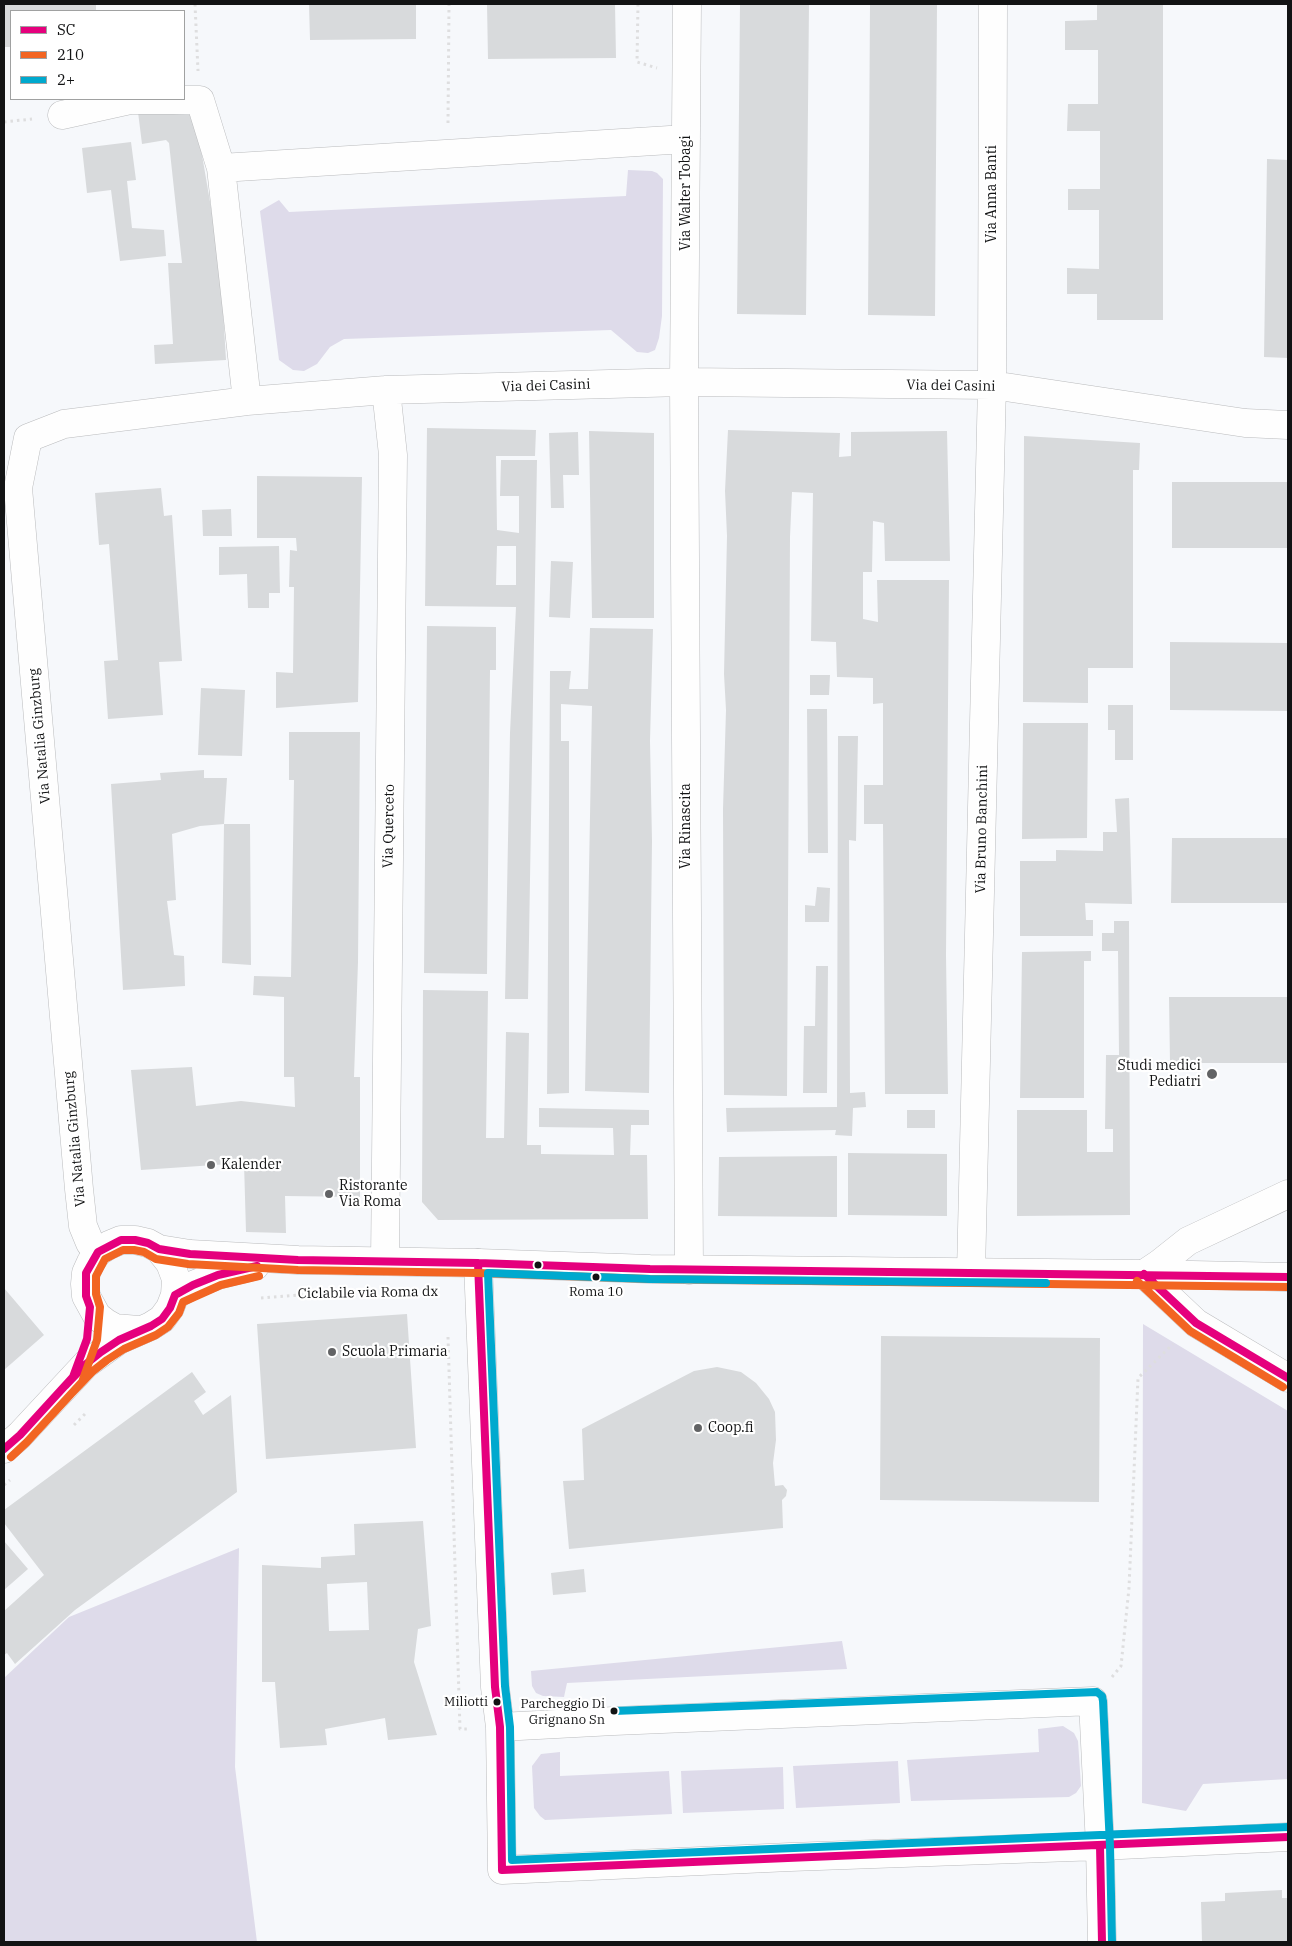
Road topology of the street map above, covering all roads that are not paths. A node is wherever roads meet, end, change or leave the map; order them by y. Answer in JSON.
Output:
{"nodes":[{"id":1,"x":687,"y":4,"type":"edge"},
{"id":2,"x":993,"y":4,"type":"edge"},
{"id":3,"x":62,"y":115,"type":"dead end"},
{"id":4,"x":686,"y":139,"type":"junction"},
{"id":5,"x":221,"y":168,"type":"junction"},
{"id":6,"x":684,"y":382,"type":"junction"},
{"id":7,"x":992,"y":385,"type":"junction"},
{"id":8,"x":386,"y":390,"type":"junction"},
{"id":9,"x":247,"y":401,"type":"junction"},
{"id":10,"x":1288,"y":425,"type":"edge"},
{"id":11,"x":1288,"y":1194,"type":"edge"},
{"id":12,"x":159,"y":1249,"type":"junction"},
{"id":13,"x":98,"y":1252,"type":"junction"},
{"id":14,"x":298,"y":1260,"type":"junction"},
{"id":15,"x":385,"y":1262,"type":"junction"},
{"id":16,"x":478,"y":1263,"type":"junction"},
{"id":17,"x":689,"y":1270,"type":"junction"},
{"id":18,"x":971,"y":1272,"type":"junction"},
{"id":19,"x":1144,"y":1274,"type":"junction"},
{"id":20,"x":1288,"y":1278,"type":"edge"},
{"id":21,"x":175,"y":1295,"type":"junction"},
{"id":22,"x":90,"y":1307,"type":"junction"},
{"id":23,"x":138,"y":1330,"type":"junction"},
{"id":24,"x":73,"y":1376,"type":"junction"},
{"id":25,"x":1288,"y":1378,"type":"edge"},
{"id":26,"x":4,"y":1449,"type":"edge"},
{"id":27,"x":500,"y":1727,"type":"junction"},
{"id":28,"x":1288,"y":1837,"type":"edge"},
{"id":29,"x":1100,"y":1846,"type":"junction"},
{"id":30,"x":1102,"y":1942,"type":"edge"}],
"edges":[{"from":1,"to":4,"type":"street","name":"Via Walter Tobagi"},
{"from":2,"to":7,"type":"street","name":"Via Anna Banti"},
{"from":3,"to":5,"type":"street"},
{"from":4,"to":5,"type":"street"},
{"from":4,"to":6,"type":"street","name":"Via Walter Tobagi"},
{"from":5,"to":9,"type":"street"},
{"from":6,"to":7,"type":"street","name":"Via dei Casini"},
{"from":6,"to":8,"type":"street","name":"Via dei Casini"},
{"from":6,"to":17,"type":"street","name":"Via Rinascita"},
{"from":7,"to":10,"type":"street","name":"Via dei Casini"},
{"from":7,"to":18,"type":"street","name":"Via Bruno Banchini"},
{"from":8,"to":9,"type":"street","name":"Via dei Casini"},
{"from":8,"to":15,"type":"street","name":"Via Querceto"},
{"from":9,"to":13,"type":"street","name":"Via Natalia Ginzburg"},
{"from":11,"to":19,"type":"street"},
{"from":12,"to":13,"type":"street"},
{"from":12,"to":14,"type":"street"},
{"from":12,"to":21,"type":"street"},
{"from":13,"to":22,"type":"street"},
{"from":14,"to":15,"type":"street"},
{"from":14,"to":21,"type":"street"},
{"from":15,"to":16,"type":"street"},
{"from":16,"to":17,"type":"street"},
{"from":16,"to":27,"type":"street"},
{"from":17,"to":18,"type":"street"},
{"from":18,"to":19,"type":"street"},
{"from":19,"to":20,"type":"street"},
{"from":19,"to":25,"type":"street"},
{"from":21,"to":23,"type":"street"},
{"from":22,"to":23,"type":"street"},
{"from":22,"to":24,"type":"street"},
{"from":23,"to":24,"type":"street"},
{"from":24,"to":26,"type":"street"},
{"from":27,"to":29,"type":"street"},
{"from":27,"to":29,"type":"street"},
{"from":28,"to":29,"type":"street"},
{"from":29,"to":30,"type":"street"}]}
